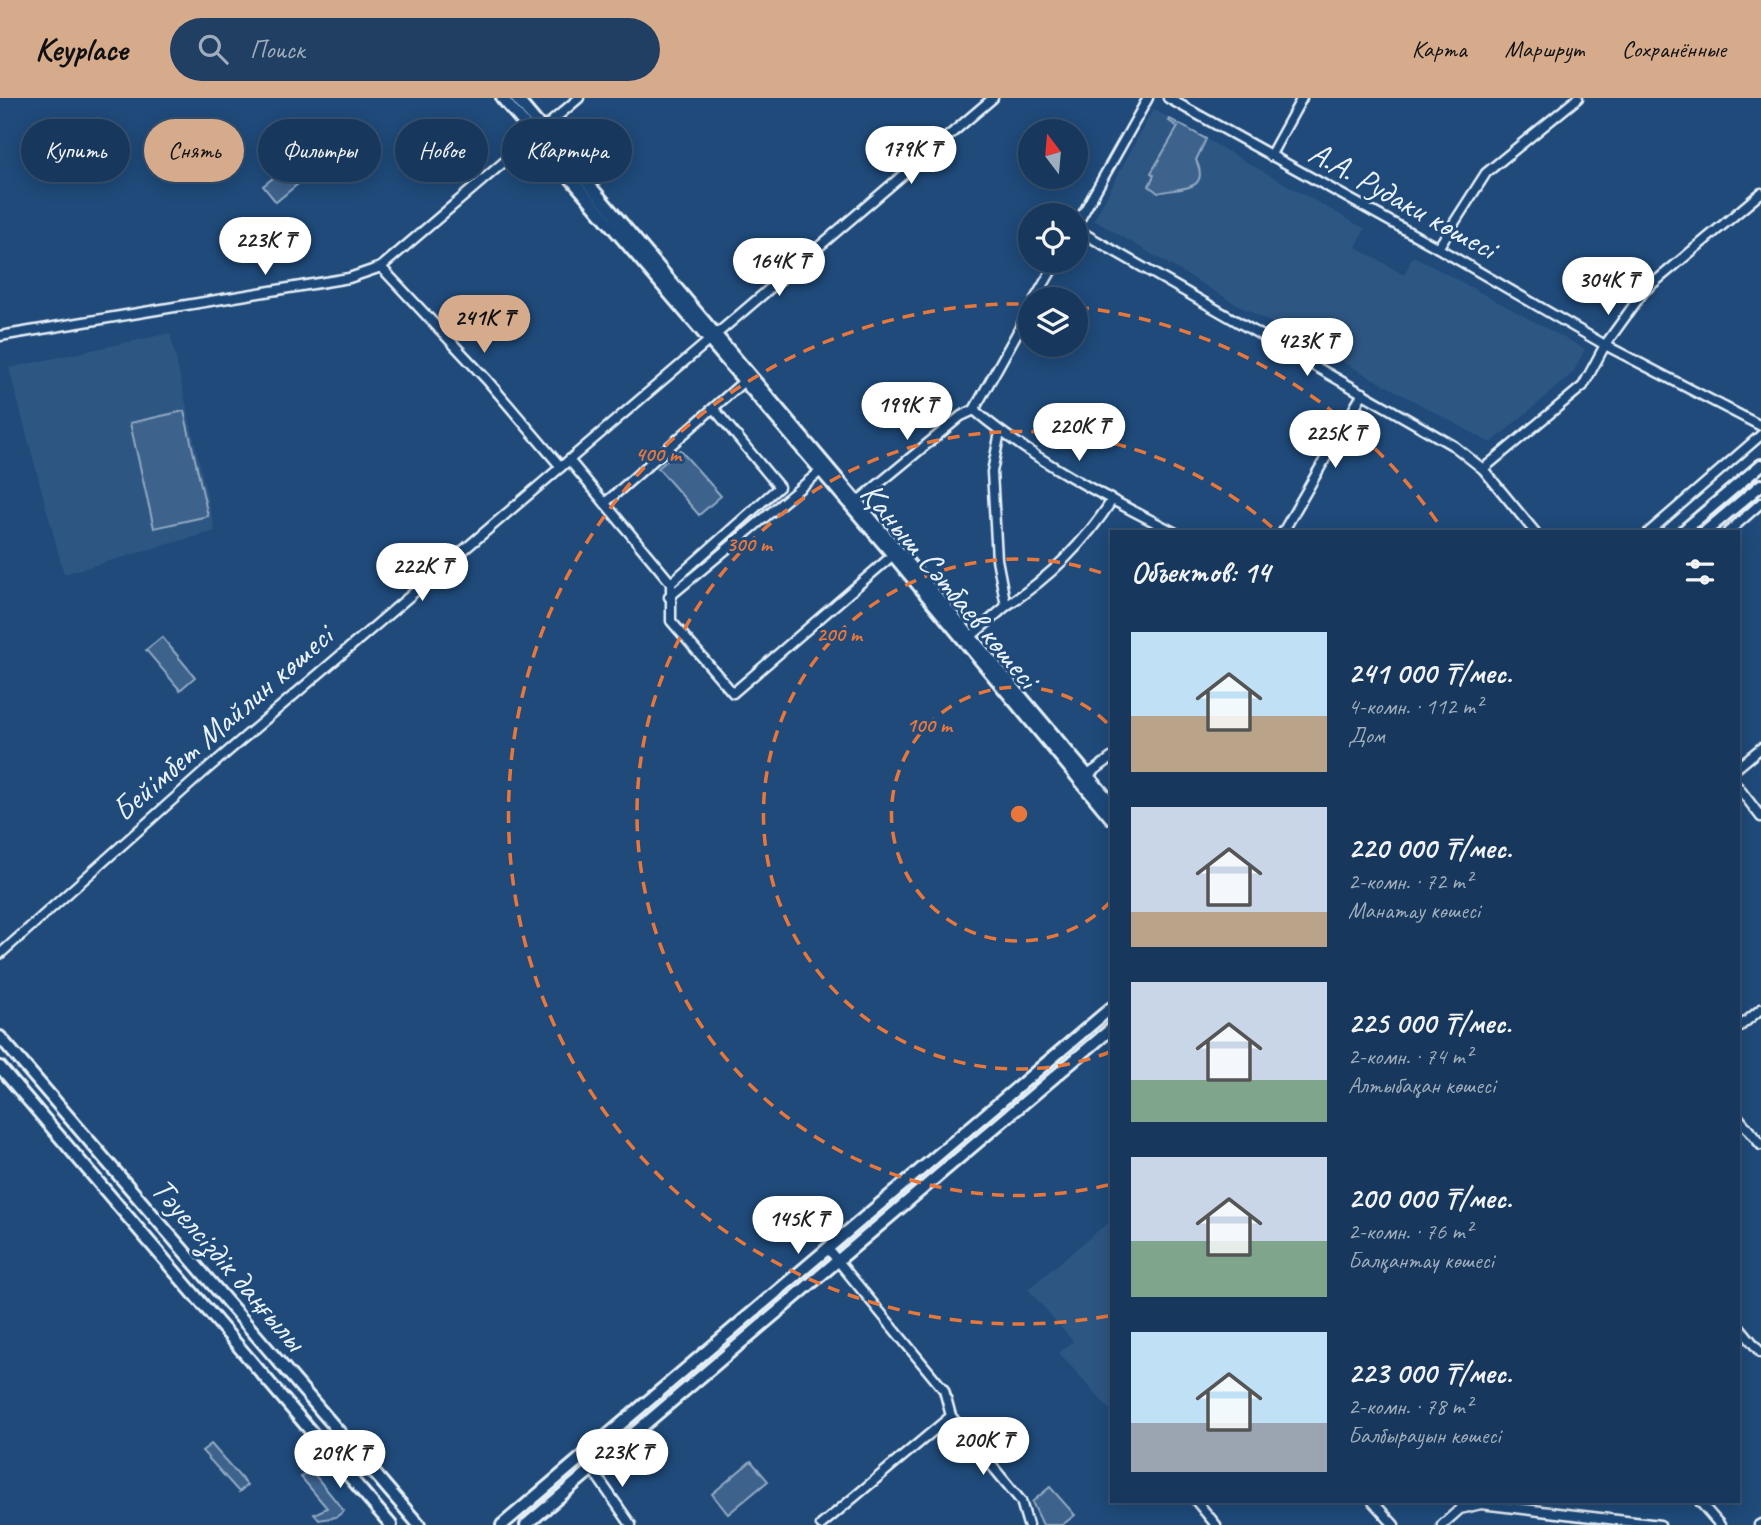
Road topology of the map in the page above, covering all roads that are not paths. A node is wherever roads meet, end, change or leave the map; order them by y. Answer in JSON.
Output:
{"nodes":[{"id":1,"x":502,"y":98,"type":"edge"},
{"id":2,"x":516,"y":98,"type":"edge"},
{"id":3,"x":579,"y":98,"type":"edge"},
{"id":4,"x":992,"y":98,"type":"edge"},
{"id":5,"x":1149,"y":98,"type":"edge"},
{"id":6,"x":1168,"y":98,"type":"edge"},
{"id":7,"x":1303,"y":98,"type":"edge"},
{"id":8,"x":1578,"y":98,"type":"edge"},
{"id":9,"x":524,"y":119,"type":"edge"},
{"id":10,"x":529,"y":119,"type":"edge"},
{"id":11,"x":554,"y":119,"type":"edge"},
{"id":12,"x":1270,"y":156,"type":"junction"},
{"id":13,"x":502,"y":164,"type":"edge"},
{"id":14,"x":580,"y":182,"type":"edge"},
{"id":15,"x":1761,"y":193,"type":"edge"},
{"id":16,"x":1088,"y":206,"type":"edge"},
{"id":17,"x":1088,"y":234,"type":"edge"},
{"id":18,"x":1438,"y":248,"type":"junction"},
{"id":19,"x":381,"y":267,"type":"junction"},
{"id":20,"x":1018,"y":331,"type":"edge"},
{"id":21,"x":0,"y":336,"type":"edge"},
{"id":22,"x":711,"y":336,"type":"junction"},
{"id":23,"x":1605,"y":345,"type":"junction"},
{"id":24,"x":743,"y":382,"type":"junction"},
{"id":25,"x":1363,"y":393,"type":"junction"},
{"id":26,"x":715,"y":410,"type":"junction"},
{"id":27,"x":974,"y":410,"type":"junction"},
{"id":28,"x":1761,"y":426,"type":"edge"},
{"id":29,"x":1000,"y":432,"type":"junction"},
{"id":30,"x":1761,"y":435,"type":"edge"},
{"id":31,"x":569,"y":460,"type":"junction"},
{"id":32,"x":1761,"y":465,"type":"edge"},
{"id":33,"x":561,"y":467,"type":"junction"},
{"id":34,"x":824,"y":468,"type":"junction"},
{"id":35,"x":1483,"y":469,"type":"junction"},
{"id":36,"x":1761,"y":485,"type":"edge"},
{"id":37,"x":1112,"y":500,"type":"junction"},
{"id":38,"x":858,"y":501,"type":"junction"},
{"id":39,"x":605,"y":503,"type":"junction"},
{"id":40,"x":1761,"y":503,"type":"edge"},
{"id":41,"x":1170,"y":530,"type":"edge"},
{"id":42,"x":1284,"y":530,"type":"edge"},
{"id":43,"x":1533,"y":530,"type":"edge"},
{"id":44,"x":1651,"y":530,"type":"edge"},
{"id":45,"x":1684,"y":530,"type":"edge"},
{"id":46,"x":1707,"y":530,"type":"edge"},
{"id":47,"x":1730,"y":530,"type":"edge"},
{"id":48,"x":893,"y":555,"type":"junction"},
{"id":49,"x":671,"y":583,"type":"junction"},
{"id":50,"x":669,"y":597,"type":"junction"},
{"id":51,"x":1006,"y":606,"type":"junction"},
{"id":52,"x":968,"y":639,"type":"junction"},
{"id":53,"x":1761,"y":748,"type":"edge"},
{"id":54,"x":1110,"y":759,"type":"edge"},
{"id":55,"x":1740,"y":765,"type":"edge"},
{"id":56,"x":1088,"y":775,"type":"junction"},
{"id":57,"x":1740,"y":790,"type":"edge"},
{"id":58,"x":1110,"y":802,"type":"edge"},
{"id":59,"x":1110,"y":817,"type":"edge"},
{"id":60,"x":1761,"y":817,"type":"edge"},
{"id":61,"x":0,"y":954,"type":"edge"},
{"id":62,"x":1110,"y":1009,"type":"edge"},
{"id":63,"x":1761,"y":1009,"type":"edge"},
{"id":64,"x":1740,"y":1026,"type":"edge"},
{"id":65,"x":1110,"y":1031,"type":"edge"},
{"id":66,"x":0,"y":1037,"type":"edge"},
{"id":67,"x":0,"y":1067,"type":"edge"},
{"id":68,"x":1740,"y":1119,"type":"edge"},
{"id":69,"x":1761,"y":1145,"type":"edge"},
{"id":70,"x":132,"y":1191,"type":"junction"},
{"id":71,"x":116,"y":1204,"type":"junction"},
{"id":72,"x":829,"y":1250,"type":"junction"},
{"id":73,"x":839,"y":1260,"type":"junction"},
{"id":74,"x":1740,"y":1327,"type":"edge"},
{"id":75,"x":1761,"y":1353,"type":"edge"},
{"id":76,"x":951,"y":1416,"type":"junction"},
{"id":77,"x":592,"y":1469,"type":"junction"},
{"id":78,"x":1198,"y":1503,"type":"edge"},
{"id":79,"x":1374,"y":1503,"type":"edge"},
{"id":80,"x":1701,"y":1503,"type":"edge"},
{"id":81,"x":391,"y":1525,"type":"edge"},
{"id":82,"x":419,"y":1525,"type":"edge"},
{"id":83,"x":502,"y":1525,"type":"edge"},
{"id":84,"x":526,"y":1525,"type":"edge"},
{"id":85,"x":631,"y":1525,"type":"edge"},
{"id":86,"x":821,"y":1525,"type":"edge"},
{"id":87,"x":1027,"y":1525,"type":"edge"},
{"id":88,"x":1216,"y":1525,"type":"edge"},
{"id":89,"x":1394,"y":1525,"type":"edge"},
{"id":90,"x":1442,"y":1525,"type":"edge"},
{"id":91,"x":1660,"y":1525,"type":"edge"},
{"id":92,"x":1720,"y":1525,"type":"edge"}],
"edges":[{"from":1,"to":9,"type":"main road","name":"Қаныш Сәтбаев көшесі"},
{"from":2,"to":10,"type":"main road","name":"Қаныш Сәтбаев көшесі"},
{"from":3,"to":11,"type":"street"},
{"from":4,"to":22,"type":"street","name":"Бейімбет Майлин көшесі"},
{"from":5,"to":16,"type":"street"},
{"from":6,"to":12,"type":"street","name":"А.А. Рудаки көшесі"},
{"from":7,"to":12,"type":"street"},
{"from":8,"to":18,"type":"street"},
{"from":12,"to":18,"type":"street","name":"А.А. Рудаки көшесі"},
{"from":13,"to":19,"type":"street"},
{"from":14,"to":22,"type":"main road","name":"Қаныш Сәтбаев көшесі"},
{"from":15,"to":23,"type":"street"},
{"from":17,"to":25,"type":"street"},
{"from":18,"to":23,"type":"street","name":"А.А. Рудаки көшесі"},
{"from":19,"to":21,"type":"street"},
{"from":19,"to":33,"type":"street"},
{"from":20,"to":27,"type":"street"},
{"from":22,"to":24,"type":"main road","name":"Қаныш Сәтбаев көшесі"},
{"from":22,"to":31,"type":"street","name":"Бейімбет Майлин көшесі"},
{"from":22,"to":34,"type":"main road","name":"Қаныш Сәтбаев көшесі"},
{"from":23,"to":28,"type":"street","name":"А.А. Рудаки көшесі"},
{"from":23,"to":35,"type":"street"},
{"from":24,"to":26,"type":"street"},
{"from":24,"to":34,"type":"main road","name":"Қаныш Сәтбаев көшесі"},
{"from":25,"to":35,"type":"street"},
{"from":25,"to":42,"type":"street"},
{"from":26,"to":39,"type":"street"},
{"from":26,"to":49,"type":"street"},
{"from":27,"to":29,"type":"street"},
{"from":27,"to":38,"type":"street"},
{"from":29,"to":37,"type":"street"},
{"from":29,"to":51,"type":"street"},
{"from":30,"to":44,"type":"street"},
{"from":31,"to":33,"type":"street","name":"Бейімбет Майлин көшесі"},
{"from":31,"to":39,"type":"street"},
{"from":32,"to":45,"type":"main road"},
{"from":33,"to":61,"type":"street","name":"Бейімбет Майлин көшесі"},
{"from":34,"to":38,"type":"main road","name":"Қаныш Сәтбаев көшесі"},
{"from":34,"to":48,"type":"main road","name":"Қаныш Сәтбаев көшесі"},
{"from":34,"to":50,"type":"street"},
{"from":35,"to":43,"type":"street"},
{"from":36,"to":46,"type":"main road"},
{"from":37,"to":41,"type":"street"},
{"from":37,"to":51,"type":"street"},
{"from":38,"to":52,"type":"main road","name":"Қаныш Сәтбаев көшесі"},
{"from":39,"to":49,"type":"street"},
{"from":40,"to":47,"type":"street"},
{"from":48,"to":50,"type":"street"},
{"from":48,"to":52,"type":"main road","name":"Қаныш Сәтбаев көшесі"},
{"from":49,"to":50,"type":"street"},
{"from":51,"to":52,"type":"street"},
{"from":52,"to":56,"type":"main road","name":"Қаныш Сәтбаев көшесі"},
{"from":52,"to":59,"type":"main road","name":"Қаныш Сәтбаев көшесі"},
{"from":53,"to":55,"type":"street"},
{"from":54,"to":56,"type":"street"},
{"from":56,"to":58,"type":"main road","name":"Қаныш Сәтбаев көшесі"},
{"from":57,"to":60,"type":"street"},
{"from":62,"to":72,"type":"main road"},
{"from":63,"to":64,"type":"street"},
{"from":65,"to":73,"type":"main road"},
{"from":66,"to":70,"type":"main road","name":"Тәуелсіздік даңғылы"},
{"from":67,"to":71,"type":"main road","name":"Тәуелсіздік даңғылы"},
{"from":68,"to":69,"type":"street"},
{"from":70,"to":71,"type":"main road"},
{"from":70,"to":82,"type":"main road","name":"Тәуелсіздік даңғылы"},
{"from":71,"to":81,"type":"main road","name":"Тәуелсіздік даңғылы"},
{"from":72,"to":73,"type":"street"},
{"from":72,"to":83,"type":"main road"},
{"from":73,"to":76,"type":"street"},
{"from":73,"to":77,"type":"main road"},
{"from":74,"to":75,"type":"street"},
{"from":76,"to":86,"type":"street"},
{"from":76,"to":87,"type":"street"},
{"from":77,"to":84,"type":"main road"},
{"from":77,"to":85,"type":"street"},
{"from":78,"to":88,"type":"street"},
{"from":79,"to":89,"type":"street"},
{"from":80,"to":92,"type":"street"},
{"from":90,"to":91,"type":"street"}]}
